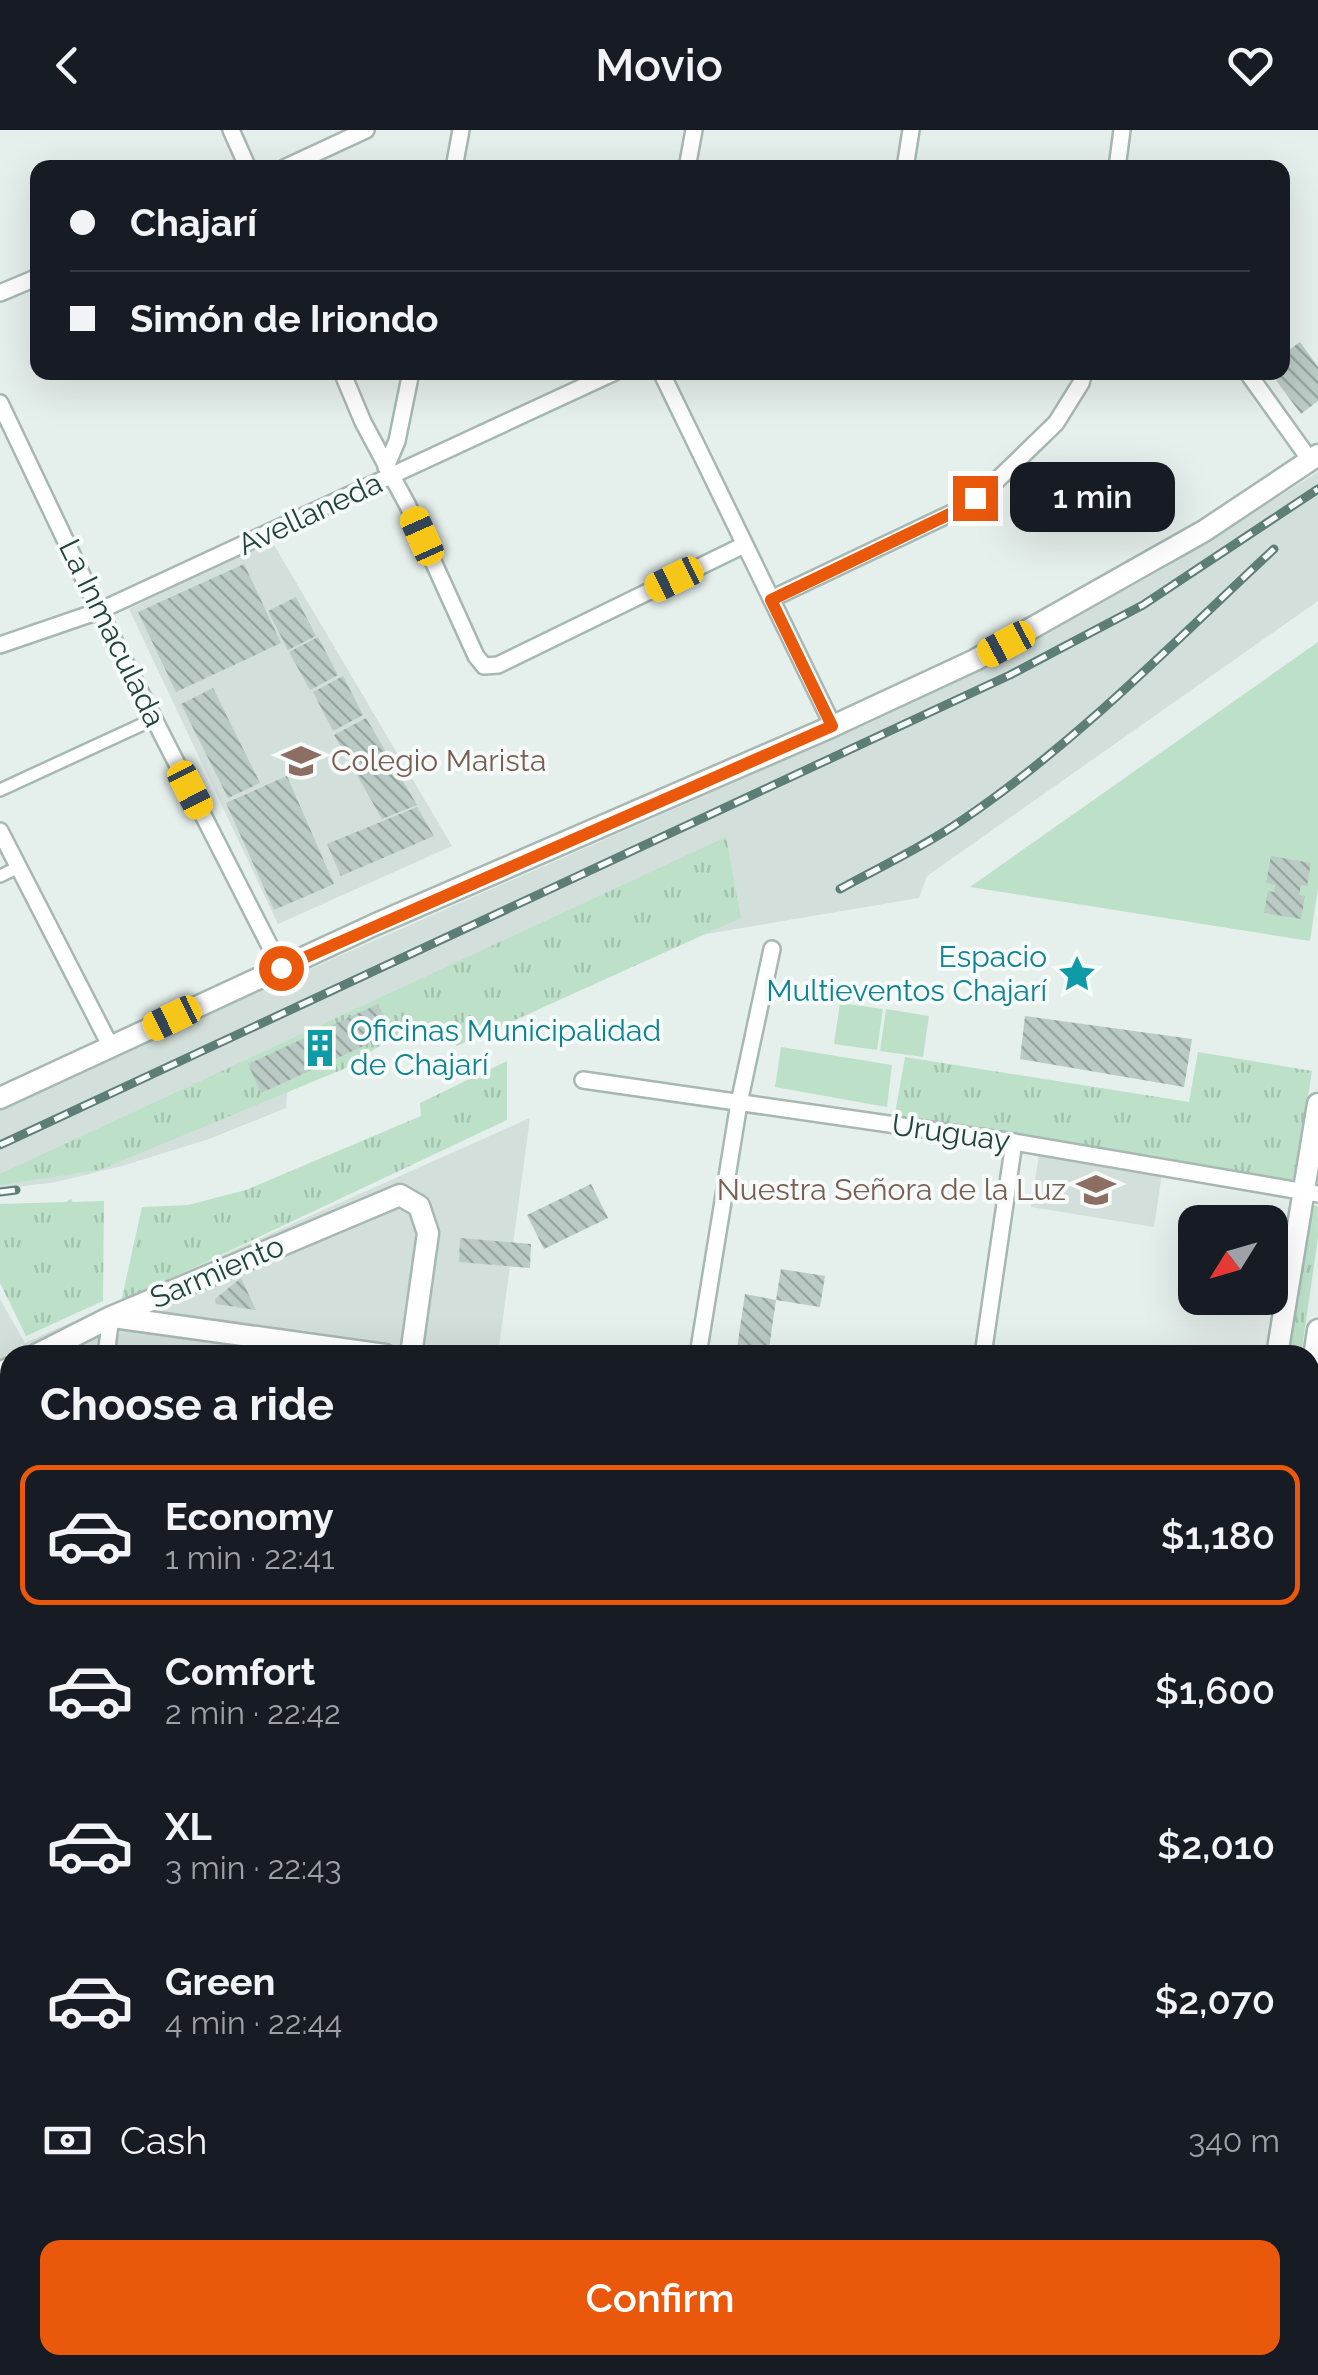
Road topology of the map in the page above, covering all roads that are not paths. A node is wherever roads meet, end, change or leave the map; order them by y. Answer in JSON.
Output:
{"nodes":[{"id":1,"x":231,"y":130,"type":"edge"},
{"id":2,"x":366,"y":130,"type":"edge"},
{"id":3,"x":462,"y":130,"type":"edge"},
{"id":4,"x":694,"y":130,"type":"edge"},
{"id":5,"x":911,"y":130,"type":"edge"},
{"id":6,"x":1122,"y":130,"type":"edge"},
{"id":7,"x":244,"y":160,"type":"edge"},
{"id":8,"x":301,"y":160,"type":"edge"},
{"id":9,"x":456,"y":160,"type":"edge"},
{"id":10,"x":688,"y":160,"type":"edge"},
{"id":11,"x":907,"y":160,"type":"edge"},
{"id":12,"x":1118,"y":160,"type":"edge"},
{"id":13,"x":30,"y":280,"type":"edge"},
{"id":14,"x":0,"y":293,"type":"edge"},
{"id":15,"x":346,"y":380,"type":"edge"},
{"id":16,"x":409,"y":380,"type":"edge"},
{"id":17,"x":597,"y":380,"type":"edge"},
{"id":18,"x":664,"y":380,"type":"edge"},
{"id":19,"x":1082,"y":380,"type":"edge"},
{"id":20,"x":1253,"y":380,"type":"edge"},
{"id":21,"x":0,"y":403,"type":"edge"},
{"id":22,"x":1314,"y":458,"type":"edge"},
{"id":23,"x":388,"y":472,"type":"junction"},
{"id":24,"x":744,"y":545,"type":"junction"},
{"id":25,"x":771,"y":600,"type":"junction"},
{"id":26,"x":99,"y":611,"type":"junction"},
{"id":27,"x":0,"y":646,"type":"edge"},
{"id":28,"x":154,"y":719,"type":"junction"},
{"id":29,"x":832,"y":726,"type":"junction"},
{"id":30,"x":0,"y":790,"type":"edge"},
{"id":31,"x":0,"y":831,"type":"edge"},
{"id":32,"x":18,"y":868,"type":"junction"},
{"id":33,"x":0,"y":876,"type":"edge"},
{"id":34,"x":772,"y":949,"type":"dead end"},
{"id":35,"x":281,"y":968,"type":"junction"},
{"id":36,"x":110,"y":1047,"type":"junction"},
{"id":37,"x":583,"y":1080,"type":"dead end"},
{"id":38,"x":0,"y":1098,"type":"edge"},
{"id":39,"x":739,"y":1103,"type":"junction"},
{"id":40,"x":1318,"y":1104,"type":"edge"},
{"id":41,"x":1014,"y":1142,"type":"junction"},
{"id":42,"x":1311,"y":1193,"type":"edge"},
{"id":43,"x":111,"y":1317,"type":"junction"},
{"id":44,"x":56,"y":1345,"type":"edge"},
{"id":45,"x":107,"y":1345,"type":"edge"},
{"id":46,"x":312,"y":1345,"type":"edge"},
{"id":47,"x":412,"y":1345,"type":"edge"},
{"id":48,"x":700,"y":1345,"type":"edge"},
{"id":49,"x":984,"y":1345,"type":"edge"},
{"id":50,"x":1279,"y":1345,"type":"edge"}],
"edges":[{"from":1,"to":7,"type":"street"},
{"from":2,"to":8,"type":"street"},
{"from":3,"to":9,"type":"street"},
{"from":4,"to":10,"type":"street"},
{"from":5,"to":11,"type":"street"},
{"from":6,"to":12,"type":"street"},
{"from":13,"to":14,"type":"street"},
{"from":15,"to":23,"type":"street"},
{"from":16,"to":23,"type":"street"},
{"from":17,"to":23,"type":"street","name":"Avellaneda"},
{"from":18,"to":24,"type":"street"},
{"from":19,"to":25,"type":"street"},
{"from":20,"to":22,"type":"street"},
{"from":21,"to":26,"type":"street","name":"La Inmaculada"},
{"from":22,"to":29,"type":"street"},
{"from":23,"to":24,"type":"street"},
{"from":23,"to":26,"type":"street","name":"Avellaneda"},
{"from":24,"to":25,"type":"street"},
{"from":25,"to":29,"type":"street"},
{"from":26,"to":27,"type":"street","name":"Avellaneda"},
{"from":26,"to":28,"type":"street","name":"La Inmaculada"},
{"from":28,"to":30,"type":"street"},
{"from":28,"to":35,"type":"street","name":"La Inmaculada"},
{"from":29,"to":35,"type":"street"},
{"from":31,"to":32,"type":"street"},
{"from":32,"to":33,"type":"street"},
{"from":32,"to":36,"type":"street"},
{"from":34,"to":39,"type":"street"},
{"from":35,"to":36,"type":"street"},
{"from":36,"to":38,"type":"street"},
{"from":37,"to":39,"type":"street","name":"Uruguay"},
{"from":39,"to":41,"type":"street","name":"Uruguay"},
{"from":39,"to":48,"type":"street"},
{"from":40,"to":42,"type":"street"},
{"from":41,"to":42,"type":"street","name":"Uruguay"},
{"from":41,"to":49,"type":"street"},
{"from":42,"to":50,"type":"street"},
{"from":43,"to":44,"type":"street","name":"Sarmiento"},
{"from":43,"to":45,"type":"street"},
{"from":43,"to":46,"type":"street"},
{"from":43,"to":47,"type":"street","name":"Sarmiento"}]}
